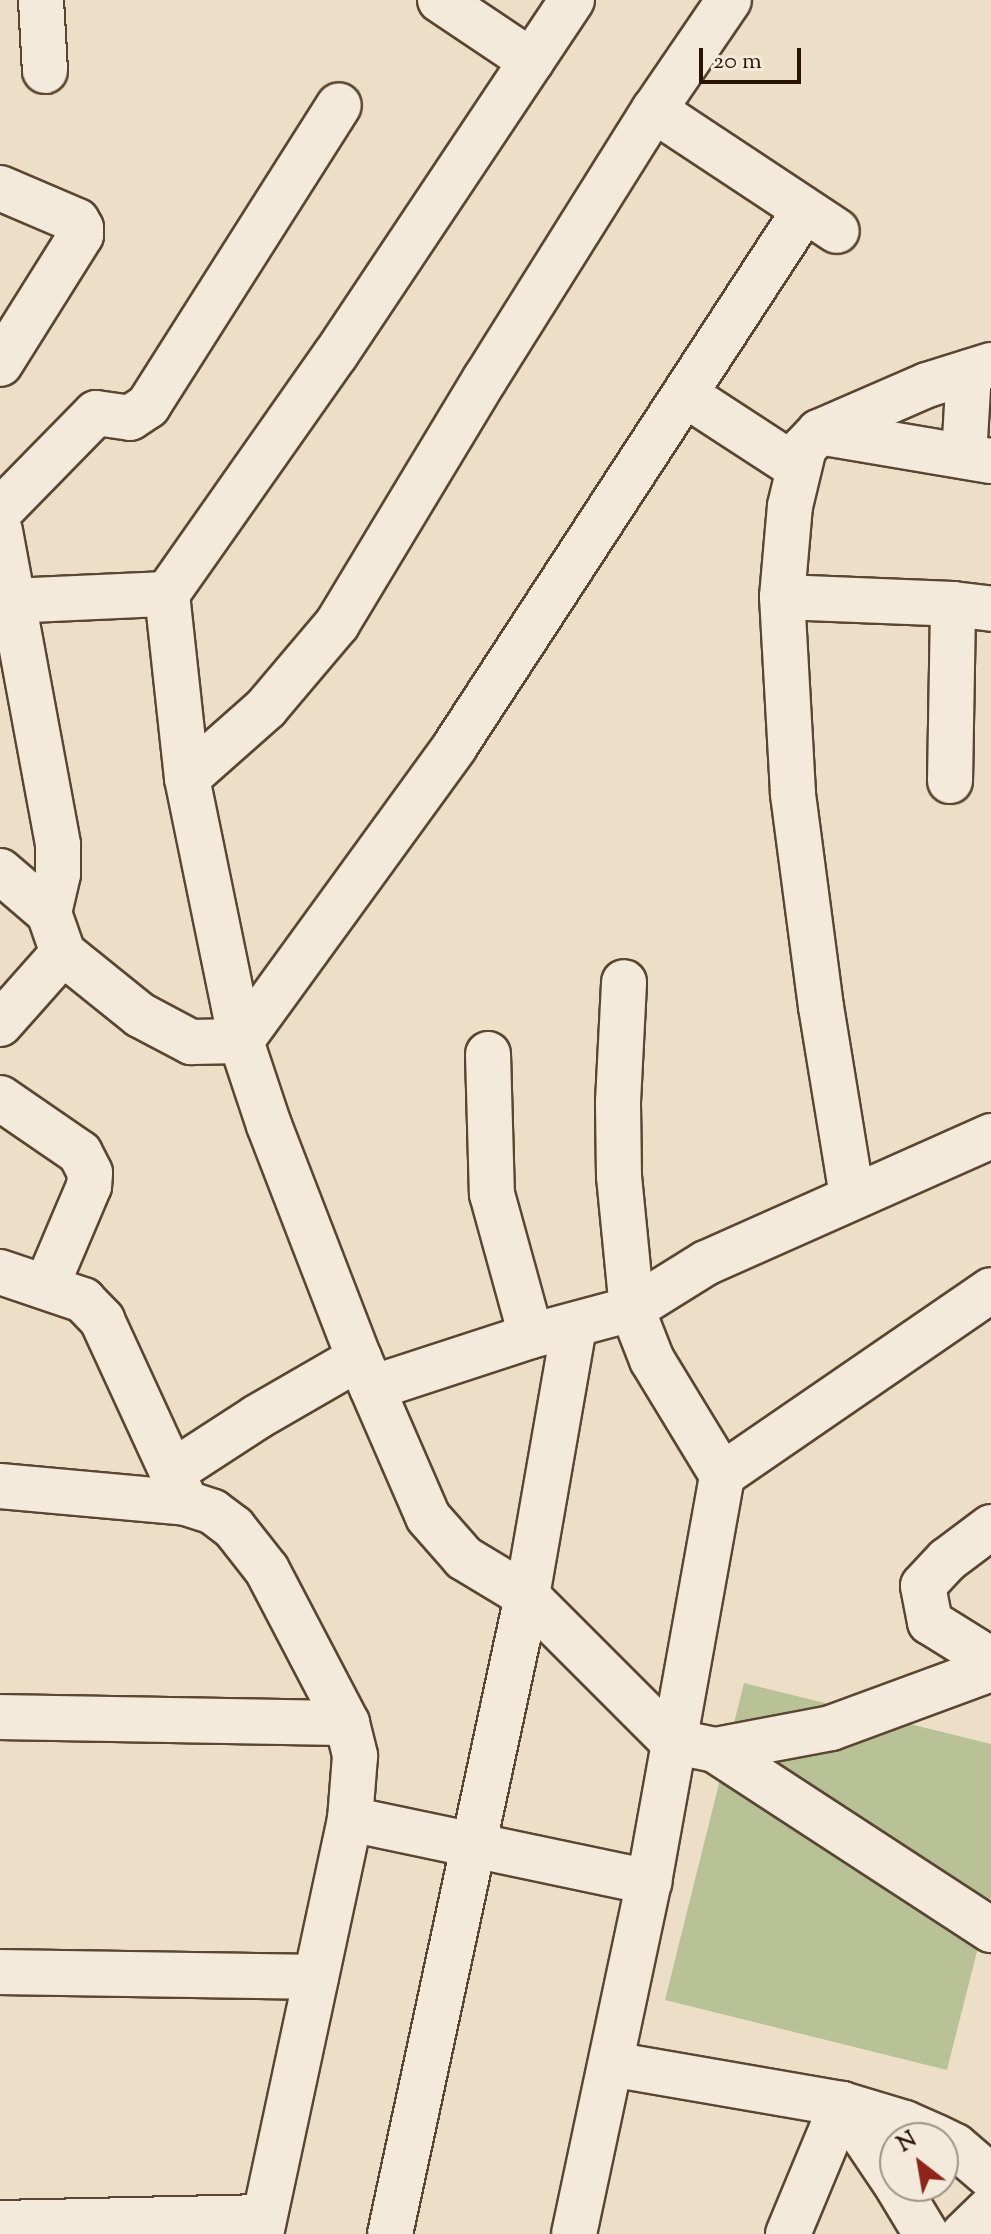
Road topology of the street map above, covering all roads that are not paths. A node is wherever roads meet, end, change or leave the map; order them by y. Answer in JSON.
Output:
{"nodes":[{"id":1,"x":41,"y":0,"type":"edge"},
{"id":2,"x":440,"y":0,"type":"edge"},
{"id":3,"x":572,"y":0,"type":"edge"},
{"id":4,"x":729,"y":0,"type":"edge"},
{"id":5,"x":531,"y":61,"type":"junction"},
{"id":6,"x":45,"y":71,"type":"dead end"},
{"id":7,"x":339,"y":105,"type":"dead end"},
{"id":8,"x":654,"y":110,"type":"junction"},
{"id":9,"x":0,"y":188,"type":"edge"},
{"id":10,"x":0,"y":364,"type":"edge"},
{"id":11,"x":980,"y":369,"type":"edge"},
{"id":12,"x":686,"y":395,"type":"junction"},
{"id":13,"x":808,"y":450,"type":"junction"},
{"id":14,"x":978,"y":459,"type":"edge"},
{"id":15,"x":0,"y":511,"type":"edge"},
{"id":16,"x":0,"y":531,"type":"edge"},
{"id":17,"x":167,"y":594,"type":"junction"},
{"id":18,"x":782,"y":597,"type":"junction"},
{"id":19,"x":10,"y":601,"type":"junction"},
{"id":20,"x":972,"y":606,"type":"edge"},
{"id":21,"x":187,"y":778,"type":"junction"},
{"id":22,"x":950,"y":781,"type":"dead end"},
{"id":23,"x":0,"y":871,"type":"edge"},
{"id":24,"x":56,"y":933,"type":"junction"},
{"id":25,"x":624,"y":982,"type":"dead end"},
{"id":26,"x":0,"y":1024,"type":"edge"},
{"id":27,"x":241,"y":1041,"type":"junction"},
{"id":28,"x":488,"y":1054,"type":"dead end"},
{"id":29,"x":0,"y":1098,"type":"edge"},
{"id":30,"x":991,"y":1136,"type":"edge"},
{"id":31,"x":852,"y":1196,"type":"junction"},
{"id":32,"x":0,"y":1272,"type":"edge"},
{"id":33,"x":47,"y":1285,"type":"junction"},
{"id":34,"x":991,"y":1290,"type":"edge"},
{"id":35,"x":632,"y":1309,"type":"junction"},
{"id":36,"x":574,"y":1327,"type":"junction"},
{"id":37,"x":531,"y":1336,"type":"junction"},
{"id":38,"x":365,"y":1373,"type":"junction"},
{"id":39,"x":722,"y":1475,"type":"junction"},
{"id":40,"x":0,"y":1486,"type":"edge"},
{"id":41,"x":180,"y":1487,"type":"junction"},
{"id":42,"x":991,"y":1527,"type":"edge"},
{"id":43,"x":527,"y":1596,"type":"junction"},
{"id":44,"x":991,"y":1660,"type":"edge"},
{"id":45,"x":991,"y":1669,"type":"edge"},
{"id":46,"x":0,"y":1717,"type":"edge"},
{"id":47,"x":347,"y":1723,"type":"junction"},
{"id":48,"x":672,"y":1741,"type":"junction"},
{"id":49,"x":715,"y":1750,"type":"junction"},
{"id":50,"x":350,"y":1819,"type":"junction"},
{"id":51,"x":476,"y":1847,"type":"junction"},
{"id":52,"x":649,"y":1882,"type":"junction"},
{"id":53,"x":991,"y":1930,"type":"edge"},
{"id":54,"x":0,"y":1972,"type":"edge"},
{"id":55,"x":316,"y":1977,"type":"junction"},
{"id":56,"x":611,"y":2064,"type":"junction"},
{"id":57,"x":842,"y":2104,"type":"junction"},
{"id":58,"x":902,"y":2122,"type":"edge"},
{"id":59,"x":959,"y":2149,"type":"edge"},
{"id":60,"x":879,"y":2160,"type":"edge"},
{"id":61,"x":991,"y":2177,"type":"edge"},
{"id":62,"x":906,"y":2202,"type":"edge"},
{"id":63,"x":991,"y":2208,"type":"edge"},
{"id":64,"x":0,"y":2223,"type":"edge"},
{"id":65,"x":262,"y":2226,"type":"edge"},
{"id":66,"x":390,"y":2234,"type":"edge"},
{"id":67,"x":574,"y":2234,"type":"edge"},
{"id":68,"x":788,"y":2234,"type":"edge"},
{"id":69,"x":926,"y":2234,"type":"edge"},
{"id":70,"x":964,"y":2234,"type":"edge"}],
"edges":[{"from":1,"to":6,"type":"street"},
{"from":2,"to":5,"type":"street"},
{"from":3,"to":5,"type":"street"},
{"from":4,"to":8,"type":"street"},
{"from":5,"to":17,"type":"street"},
{"from":7,"to":15,"type":"street"},
{"from":8,"to":12,"type":"street"},
{"from":8,"to":21,"type":"street"},
{"from":9,"to":10,"type":"street"},
{"from":11,"to":13,"type":"street"},
{"from":11,"to":14,"type":"street"},
{"from":12,"to":13,"type":"street"},
{"from":12,"to":27,"type":"street"},
{"from":13,"to":14,"type":"street"},
{"from":13,"to":18,"type":"street"},
{"from":16,"to":19,"type":"street"},
{"from":17,"to":19,"type":"street"},
{"from":17,"to":21,"type":"street"},
{"from":18,"to":20,"type":"street"},
{"from":18,"to":31,"type":"street"},
{"from":19,"to":24,"type":"street"},
{"from":20,"to":22,"type":"street"},
{"from":21,"to":27,"type":"street"},
{"from":23,"to":24,"type":"street"},
{"from":24,"to":26,"type":"street"},
{"from":24,"to":27,"type":"street"},
{"from":25,"to":35,"type":"street"},
{"from":27,"to":38,"type":"street"},
{"from":28,"to":37,"type":"street"},
{"from":29,"to":33,"type":"street"},
{"from":30,"to":31,"type":"street"},
{"from":31,"to":35,"type":"street"},
{"from":32,"to":33,"type":"street"},
{"from":33,"to":41,"type":"street"},
{"from":34,"to":39,"type":"street"},
{"from":35,"to":36,"type":"street"},
{"from":35,"to":39,"type":"street"},
{"from":36,"to":37,"type":"street"},
{"from":36,"to":43,"type":"street"},
{"from":37,"to":38,"type":"street"},
{"from":38,"to":41,"type":"street"},
{"from":38,"to":43,"type":"street"},
{"from":39,"to":48,"type":"street"},
{"from":40,"to":41,"type":"street"},
{"from":41,"to":47,"type":"street"},
{"from":42,"to":44,"type":"street"},
{"from":43,"to":48,"type":"street"},
{"from":43,"to":51,"type":"street"},
{"from":45,"to":49,"type":"street"},
{"from":46,"to":47,"type":"street"},
{"from":47,"to":50,"type":"street"},
{"from":48,"to":49,"type":"street"},
{"from":48,"to":52,"type":"street"},
{"from":49,"to":53,"type":"street"},
{"from":50,"to":51,"type":"street"},
{"from":50,"to":55,"type":"street"},
{"from":51,"to":52,"type":"street"},
{"from":51,"to":66,"type":"street"},
{"from":52,"to":56,"type":"street"},
{"from":54,"to":55,"type":"street"},
{"from":55,"to":65,"type":"street"},
{"from":56,"to":57,"type":"street"},
{"from":56,"to":67,"type":"street"},
{"from":57,"to":58,"type":"street"},
{"from":57,"to":60,"type":"street"},
{"from":57,"to":68,"type":"street"},
{"from":59,"to":61,"type":"street"},
{"from":62,"to":69,"type":"street"},
{"from":63,"to":70,"type":"street"},
{"from":64,"to":65,"type":"street"}]}
